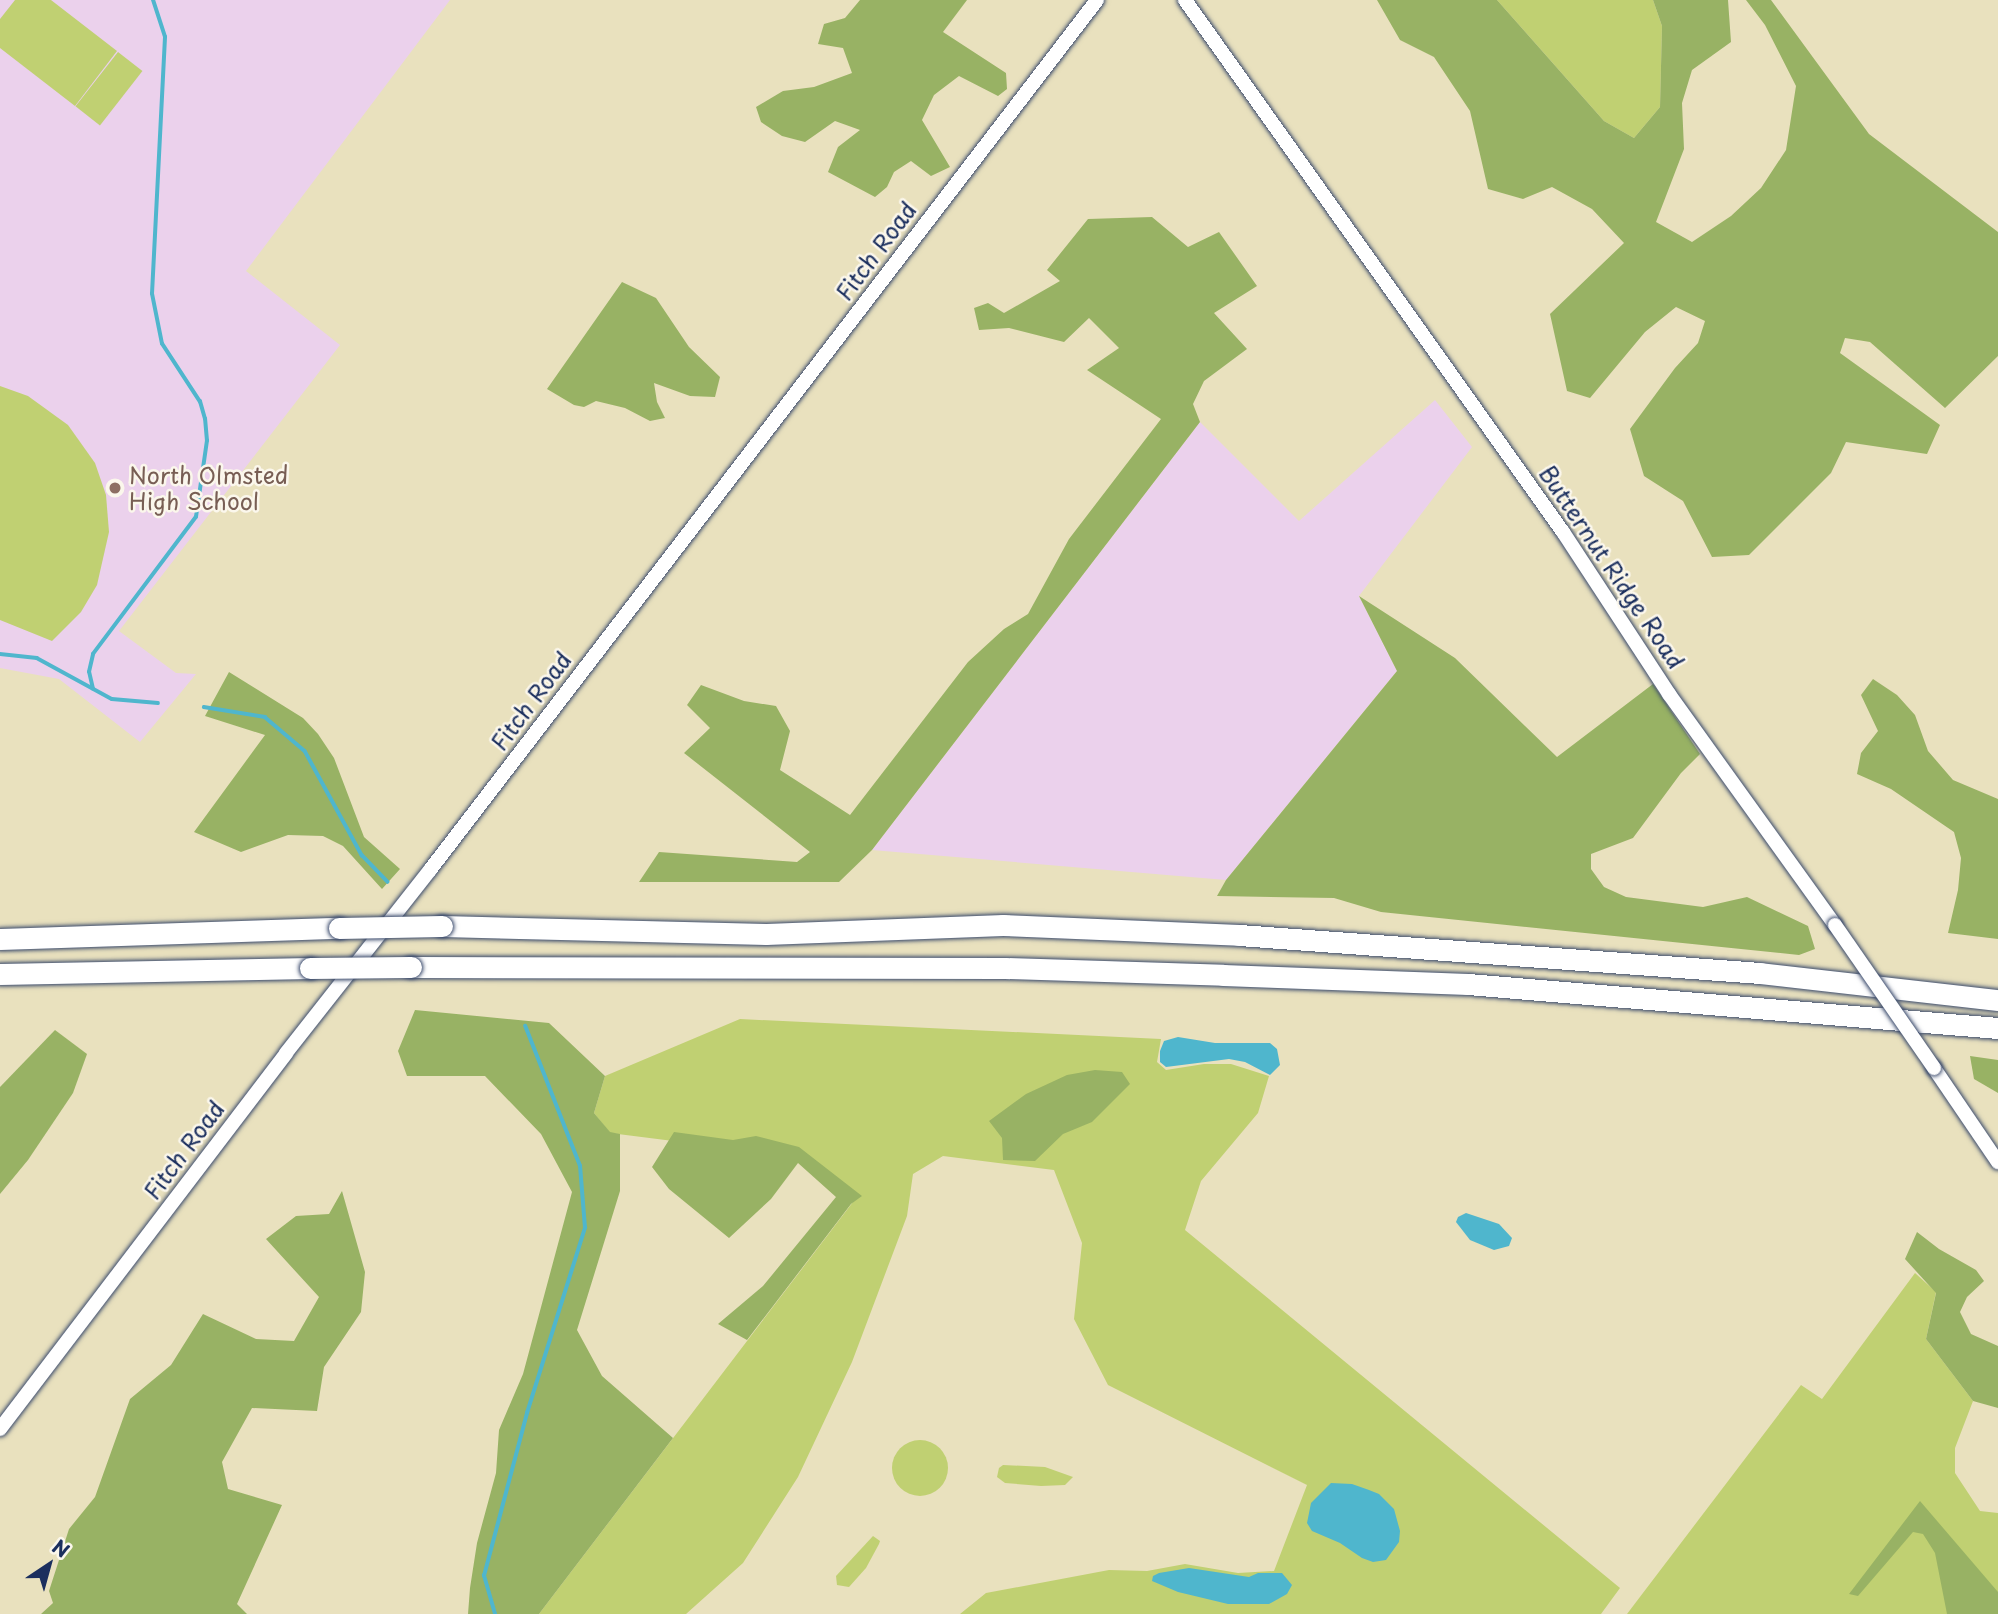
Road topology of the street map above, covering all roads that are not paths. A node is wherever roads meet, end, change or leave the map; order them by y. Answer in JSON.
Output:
{"nodes":[{"id":1,"x":1097,"y":0,"type":"edge"},
{"id":2,"x":1185,"y":0,"type":"edge"},
{"id":3,"x":0,"y":939,"type":"edge"},
{"id":4,"x":0,"y":974,"type":"edge"},
{"id":5,"x":1998,"y":1000,"type":"edge"},
{"id":6,"x":1998,"y":1028,"type":"edge"},
{"id":7,"x":1998,"y":1162,"type":"edge"},
{"id":8,"x":0,"y":1429,"type":"edge"}],
"edges":[{"from":1,"to":8,"type":"street","name":"Fitch Road"},
{"from":2,"to":7,"type":"street","name":"Butternut Ridge Road","bridge":true},
{"from":3,"to":5,"type":"highway","bridge":true},
{"from":4,"to":6,"type":"highway","bridge":true}]}
